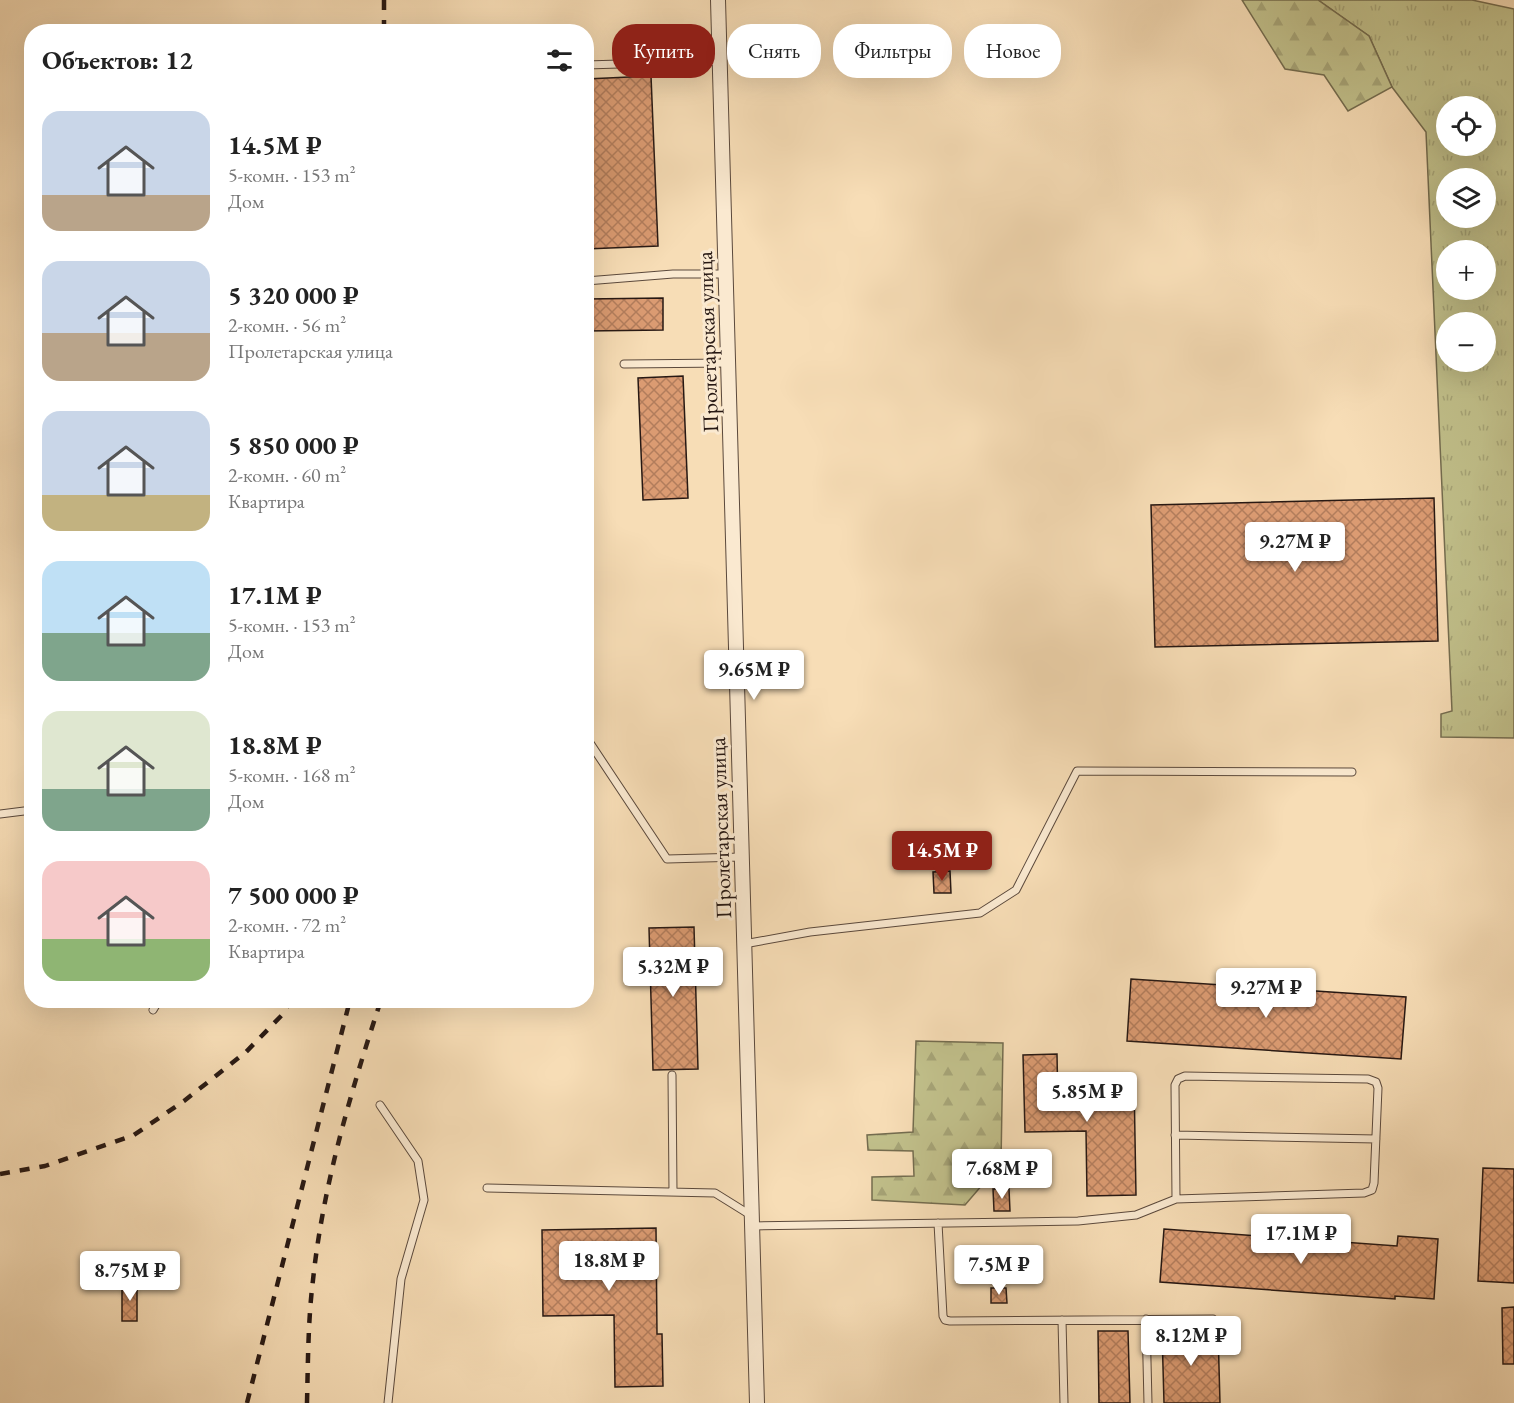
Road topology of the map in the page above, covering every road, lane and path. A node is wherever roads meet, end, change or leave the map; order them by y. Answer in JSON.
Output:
{"nodes":[{"id":1,"x":718,"y":0,"type":"edge"},
{"id":2,"x":720,"y":61,"type":"junction"},
{"id":3,"x":594,"y":65,"type":"edge"},
{"id":4,"x":726,"y":274,"type":"junction"},
{"id":5,"x":594,"y":280,"type":"edge"},
{"id":6,"x":728,"y":363,"type":"junction"},
{"id":7,"x":624,"y":364,"type":"dead end"},
{"id":8,"x":594,"y":748,"type":"edge"},
{"id":9,"x":1352,"y":772,"type":"dead end"},
{"id":10,"x":24,"y":810,"type":"edge"},
{"id":11,"x":0,"y":814,"type":"edge"},
{"id":12,"x":742,"y":857,"type":"junction"},
{"id":13,"x":744,"y":944,"type":"junction"},
{"id":14,"x":672,"y":1075,"type":"dead end"},
{"id":15,"x":380,"y":1105,"type":"dead end"},
{"id":16,"x":1175,"y":1136,"type":"junction"},
{"id":17,"x":1376,"y":1139,"type":"junction"},
{"id":18,"x":487,"y":1188,"type":"dead end"},
{"id":19,"x":673,"y":1192,"type":"junction"},
{"id":20,"x":1176,"y":1199,"type":"junction"},
{"id":21,"x":752,"y":1221,"type":"junction"},
{"id":22,"x":938,"y":1223,"type":"junction"},
{"id":23,"x":1146,"y":1319,"type":"junction"},
{"id":24,"x":1213,"y":1319,"type":"dead end"},
{"id":25,"x":1062,"y":1320,"type":"junction"},
{"id":26,"x":388,"y":1403,"type":"edge"},
{"id":27,"x":757,"y":1403,"type":"edge"},
{"id":28,"x":1064,"y":1403,"type":"edge"},
{"id":29,"x":1148,"y":1403,"type":"edge"}],
"edges":[{"from":1,"to":2,"type":"street","name":"Пролетарская улица"},
{"from":2,"to":3,"type":"lane"},
{"from":2,"to":4,"type":"street","name":"Пролетарская улица"},
{"from":4,"to":5,"type":"lane"},
{"from":4,"to":6,"type":"street","name":"Пролетарская улица"},
{"from":6,"to":7,"type":"lane"},
{"from":6,"to":12,"type":"street","name":"Пролетарская улица"},
{"from":8,"to":12,"type":"lane"},
{"from":9,"to":13,"type":"lane"},
{"from":10,"to":11,"type":"lane"},
{"from":12,"to":13,"type":"street","name":"Пролетарская улица"},
{"from":13,"to":21,"type":"street","name":"Пролетарская улица"},
{"from":14,"to":19,"type":"lane"},
{"from":15,"to":26,"type":"lane"},
{"from":16,"to":17,"type":"lane"},
{"from":16,"to":17,"type":"lane"},
{"from":16,"to":20,"type":"lane"},
{"from":17,"to":20,"type":"lane"},
{"from":18,"to":19,"type":"lane"},
{"from":19,"to":21,"type":"lane"},
{"from":20,"to":22,"type":"lane"},
{"from":21,"to":22,"type":"lane"},
{"from":21,"to":27,"type":"street","name":"Пролетарская улица"},
{"from":22,"to":25,"type":"lane"},
{"from":23,"to":24,"type":"lane"},
{"from":23,"to":25,"type":"lane"},
{"from":23,"to":29,"type":"lane"},
{"from":25,"to":28,"type":"lane"}]}
